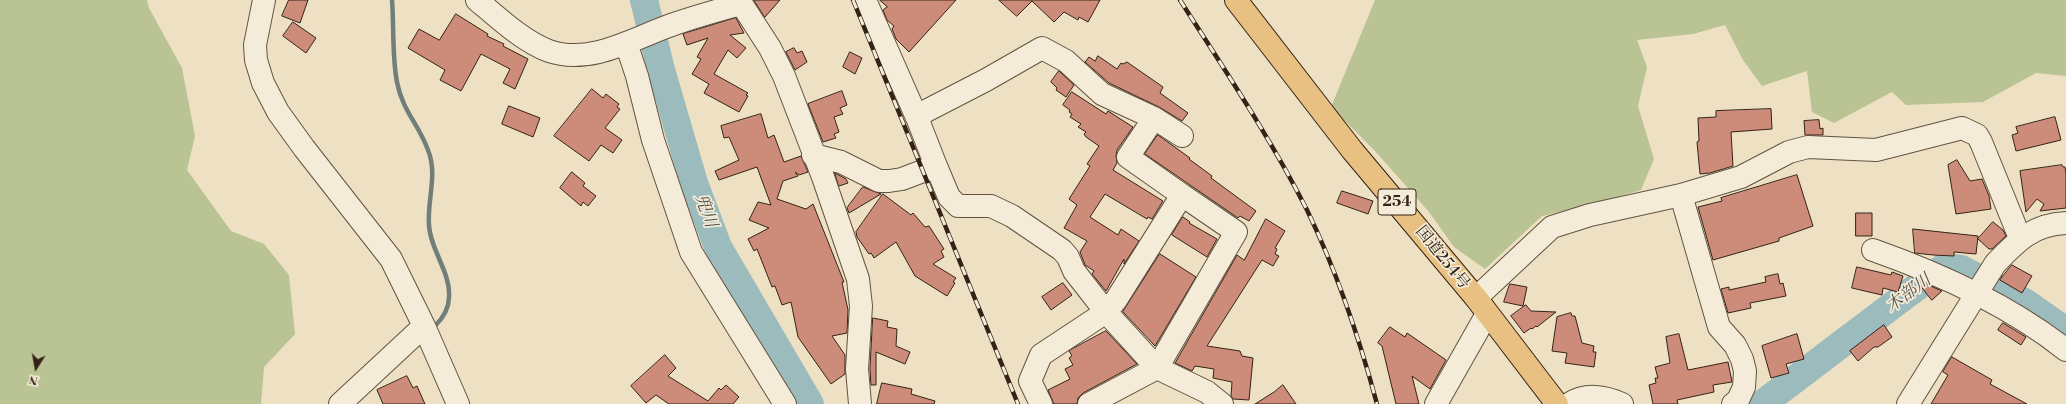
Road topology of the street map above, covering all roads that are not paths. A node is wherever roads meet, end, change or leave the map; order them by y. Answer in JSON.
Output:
{"nodes":[{"id":1,"x":264,"y":0,"type":"edge"},
{"id":2,"x":477,"y":0,"type":"edge"},
{"id":3,"x":865,"y":0,"type":"edge"},
{"id":4,"x":1236,"y":0,"type":"edge"},
{"id":5,"x":740,"y":2,"type":"edge"},
{"id":6,"x":631,"y":41,"type":"junction"},
{"id":7,"x":1154,"y":118,"type":"junction"},
{"id":8,"x":918,"y":120,"type":"junction"},
{"id":9,"x":1182,"y":136,"type":"dead end"},
{"id":10,"x":813,"y":154,"type":"junction"},
{"id":11,"x":936,"y":166,"type":"junction"},
{"id":12,"x":1182,"y":195,"type":"junction"},
{"id":13,"x":1682,"y":195,"type":"junction"},
{"id":14,"x":2066,"y":223,"type":"edge"},
{"id":15,"x":2020,"y":238,"type":"junction"},
{"id":16,"x":1874,"y":250,"type":"dead end"},
{"id":17,"x":1977,"y":294,"type":"junction"},
{"id":18,"x":1481,"y":306,"type":"junction"},
{"id":19,"x":1106,"y":312,"type":"junction"},
{"id":20,"x":424,"y":326,"type":"junction"},
{"id":21,"x":2066,"y":350,"type":"edge"},
{"id":22,"x":1156,"y":368,"type":"junction"},
{"id":23,"x":340,"y":404,"type":"edge"},
{"id":24,"x":458,"y":404,"type":"edge"},
{"id":25,"x":785,"y":404,"type":"edge"},
{"id":26,"x":860,"y":404,"type":"edge"},
{"id":27,"x":1041,"y":404,"type":"edge"},
{"id":28,"x":1089,"y":404,"type":"edge"},
{"id":29,"x":1222,"y":404,"type":"edge"},
{"id":30,"x":1436,"y":404,"type":"edge"},
{"id":31,"x":1558,"y":404,"type":"edge"},
{"id":32,"x":1569,"y":404,"type":"edge"},
{"id":33,"x":1622,"y":404,"type":"edge"},
{"id":34,"x":1733,"y":404,"type":"edge"},
{"id":35,"x":1908,"y":404,"type":"edge"}],
"edges":[{"from":1,"to":20,"type":"street"},
{"from":2,"to":6,"type":"street"},
{"from":3,"to":8,"type":"street"},
{"from":4,"to":18,"type":"highway","name":"国道254号","number":"254"},
{"from":5,"to":6,"type":"street"},
{"from":5,"to":10,"type":"street"},
{"from":6,"to":25,"type":"street"},
{"from":7,"to":8,"type":"street"},
{"from":7,"to":9,"type":"street"},
{"from":7,"to":12,"type":"street"},
{"from":8,"to":11,"type":"street"},
{"from":10,"to":11,"type":"street"},
{"from":10,"to":26,"type":"street"},
{"from":11,"to":19,"type":"street"},
{"from":12,"to":19,"type":"street"},
{"from":12,"to":22,"type":"street"},
{"from":13,"to":15,"type":"street"},
{"from":13,"to":18,"type":"street"},
{"from":13,"to":34,"type":"street"},
{"from":14,"to":15,"type":"street"},
{"from":15,"to":17,"type":"street"},
{"from":16,"to":17,"type":"street"},
{"from":17,"to":21,"type":"street"},
{"from":17,"to":35,"type":"street"},
{"from":18,"to":30,"type":"street"},
{"from":18,"to":31,"type":"highway","name":"国道254号","number":"254"},
{"from":19,"to":22,"type":"street"},
{"from":19,"to":27,"type":"street"},
{"from":20,"to":23,"type":"street"},
{"from":20,"to":24,"type":"street"},
{"from":22,"to":28,"type":"street"},
{"from":22,"to":29,"type":"street"},
{"from":32,"to":33,"type":"street"}]}
